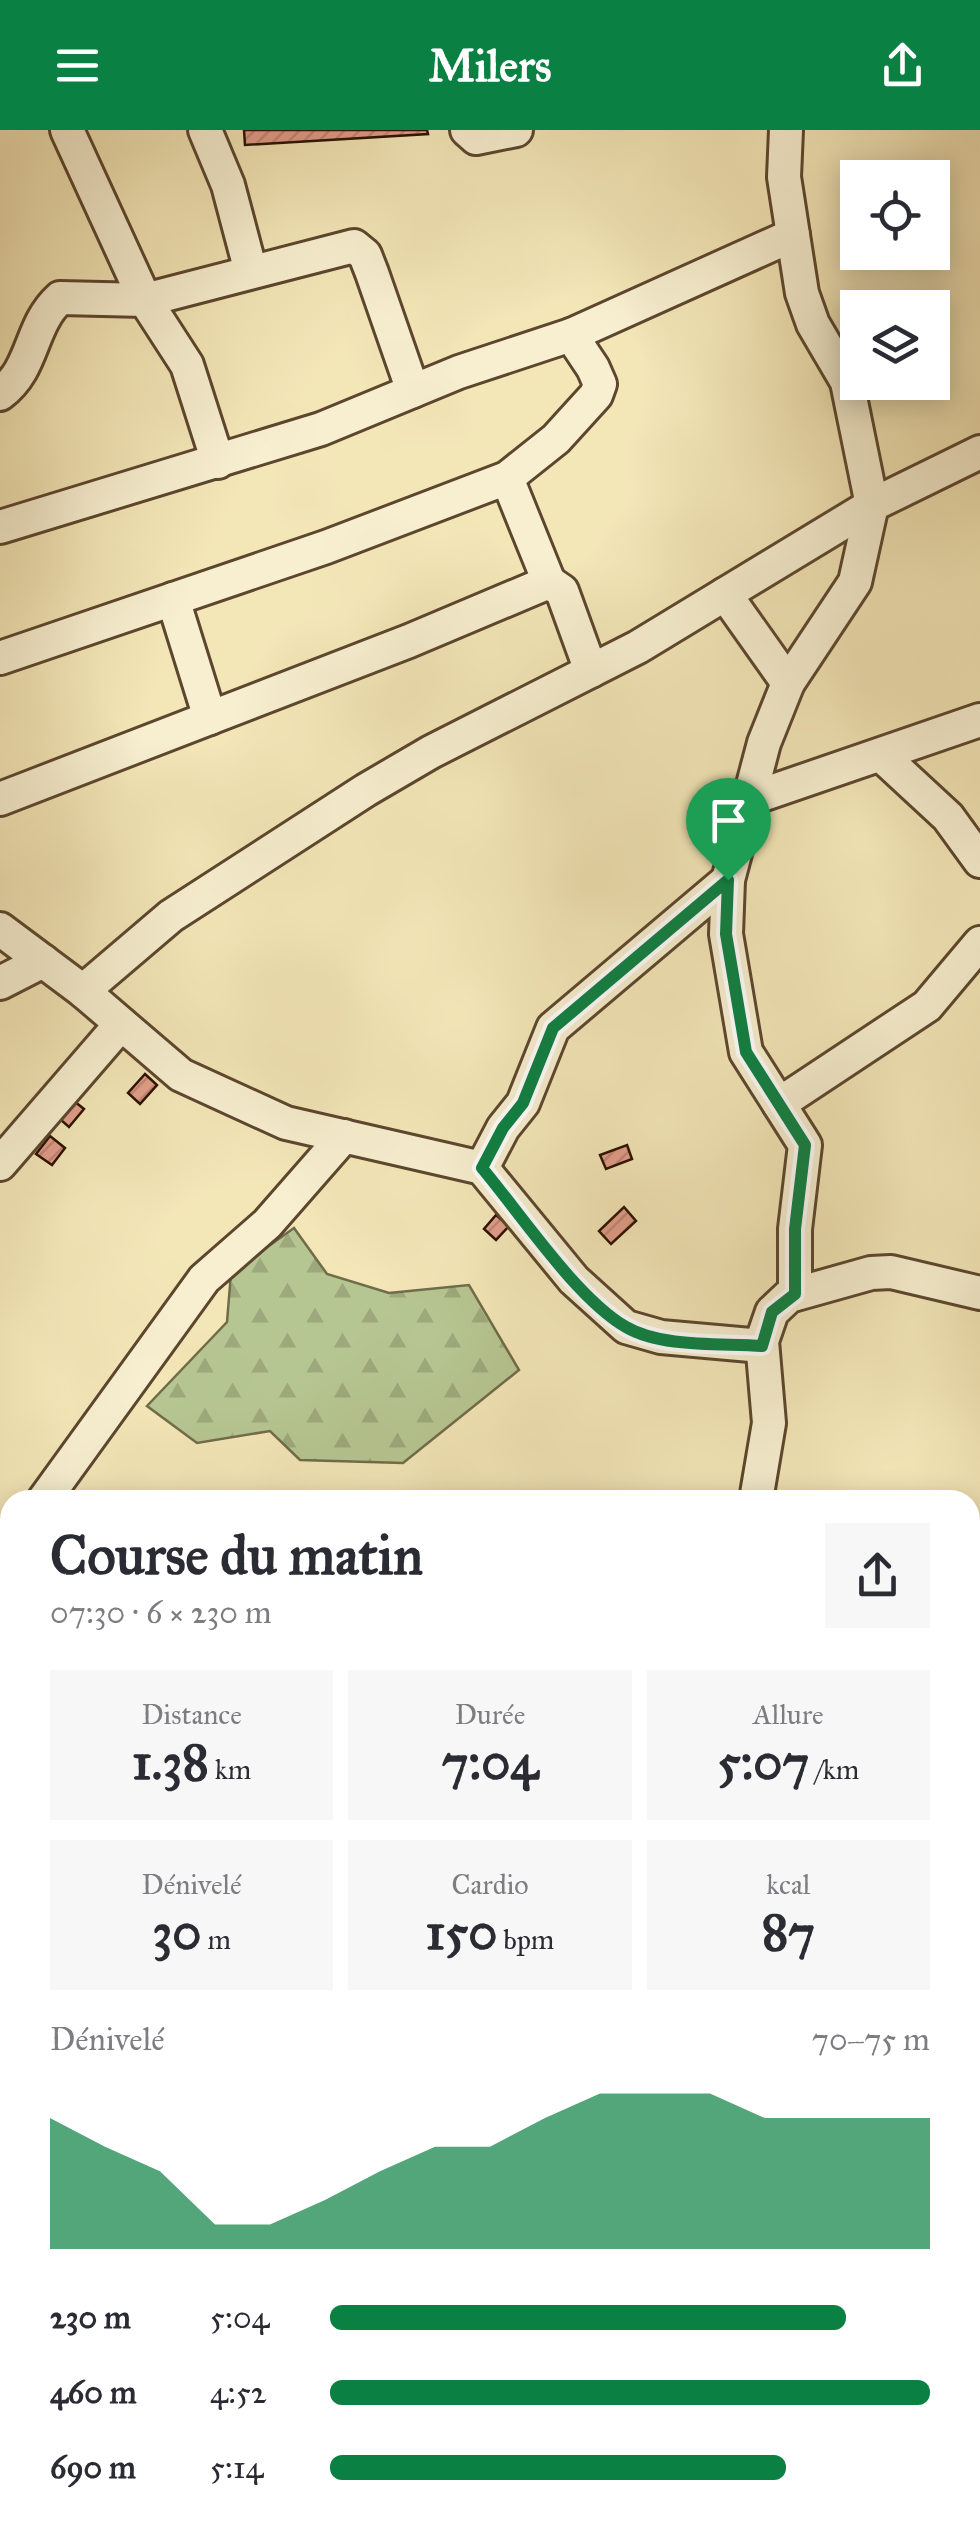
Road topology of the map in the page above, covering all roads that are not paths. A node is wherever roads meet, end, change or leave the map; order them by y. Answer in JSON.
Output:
{"nodes":[{"id":1,"x":66,"y":130,"type":"edge"},
{"id":2,"x":205,"y":130,"type":"edge"},
{"id":3,"x":464,"y":130,"type":"edge"},
{"id":4,"x":516,"y":130,"type":"edge"},
{"id":5,"x":786,"y":130,"type":"edge"},
{"id":6,"x":793,"y":235,"type":"junction"},
{"id":7,"x":252,"y":272,"type":"junction"},
{"id":8,"x":145,"y":300,"type":"junction"},
{"id":9,"x":571,"y":335,"type":"junction"},
{"id":10,"x":413,"y":392,"type":"junction"},
{"id":11,"x":0,"y":394,"type":"edge"},
{"id":12,"x":980,"y":452,"type":"edge"},
{"id":13,"x":218,"y":462,"type":"junction"},
{"id":14,"x":507,"y":478,"type":"junction"},
{"id":15,"x":872,"y":505,"type":"junction"},
{"id":16,"x":0,"y":527,"type":"edge"},
{"id":17,"x":548,"y":582,"type":"junction"},
{"id":18,"x":725,"y":594,"type":"junction"},
{"id":19,"x":174,"y":599,"type":"junction"},
{"id":20,"x":0,"y":658,"type":"edge"},
{"id":21,"x":591,"y":671,"type":"junction"},
{"id":22,"x":788,"y":683,"type":"junction"},
{"id":23,"x":210,"y":718,"type":"junction"},
{"id":24,"x":980,"y":720,"type":"edge"},
{"id":25,"x":881,"y":755,"type":"junction"},
{"id":26,"x":0,"y":799,"type":"edge"},
{"id":27,"x":750,"y":799,"type":"junction"},
{"id":28,"x":980,"y":861,"type":"edge"},
{"id":29,"x":728,"y":880,"type":"junction"},
{"id":30,"x":0,"y":930,"type":"edge"},
{"id":31,"x":980,"y":943,"type":"edge"},
{"id":32,"x":43,"y":962,"type":"junction"},
{"id":33,"x":0,"y":983,"type":"edge"},
{"id":34,"x":83,"y":991,"type":"junction"},
{"id":35,"x":121,"y":1024,"type":"junction"},
{"id":36,"x":779,"y":1104,"type":"junction"},
{"id":37,"x":344,"y":1136,"type":"junction"},
{"id":38,"x":0,"y":1164,"type":"edge"},
{"id":39,"x":482,"y":1168,"type":"junction"},
{"id":40,"x":980,"y":1293,"type":"edge"},
{"id":41,"x":795,"y":1294,"type":"junction"},
{"id":42,"x":762,"y":1346,"type":"junction"},
{"id":43,"x":51,"y":1490,"type":"edge"},
{"id":44,"x":758,"y":1490,"type":"edge"}],
"edges":[{"from":1,"to":8,"type":"street"},
{"from":2,"to":7,"type":"street"},
{"from":3,"to":4,"type":"street"},
{"from":5,"to":6,"type":"street"},
{"from":6,"to":9,"type":"street"},
{"from":6,"to":15,"type":"street"},
{"from":7,"to":8,"type":"street"},
{"from":7,"to":10,"type":"street"},
{"from":8,"to":11,"type":"street"},
{"from":8,"to":13,"type":"street"},
{"from":9,"to":10,"type":"street"},
{"from":9,"to":14,"type":"street"},
{"from":10,"to":13,"type":"street"},
{"from":12,"to":15,"type":"street"},
{"from":13,"to":16,"type":"street"},
{"from":14,"to":17,"type":"street"},
{"from":14,"to":19,"type":"street"},
{"from":15,"to":18,"type":"street"},
{"from":15,"to":22,"type":"street"},
{"from":17,"to":21,"type":"street"},
{"from":17,"to":23,"type":"street"},
{"from":18,"to":21,"type":"street"},
{"from":18,"to":22,"type":"street"},
{"from":19,"to":20,"type":"street"},
{"from":19,"to":23,"type":"street"},
{"from":21,"to":34,"type":"street"},
{"from":22,"to":27,"type":"street"},
{"from":23,"to":26,"type":"street"},
{"from":24,"to":25,"type":"street"},
{"from":25,"to":27,"type":"street"},
{"from":25,"to":28,"type":"street"},
{"from":27,"to":29,"type":"street"},
{"from":29,"to":36,"type":"street"},
{"from":29,"to":39,"type":"street"},
{"from":30,"to":32,"type":"street"},
{"from":31,"to":36,"type":"street"},
{"from":32,"to":33,"type":"street"},
{"from":32,"to":34,"type":"street"},
{"from":34,"to":35,"type":"street"},
{"from":35,"to":37,"type":"street"},
{"from":35,"to":38,"type":"street"},
{"from":36,"to":41,"type":"street"},
{"from":37,"to":39,"type":"street"},
{"from":37,"to":43,"type":"street"},
{"from":39,"to":42,"type":"street"},
{"from":40,"to":41,"type":"street"},
{"from":41,"to":42,"type":"street"},
{"from":42,"to":44,"type":"street"}]}
